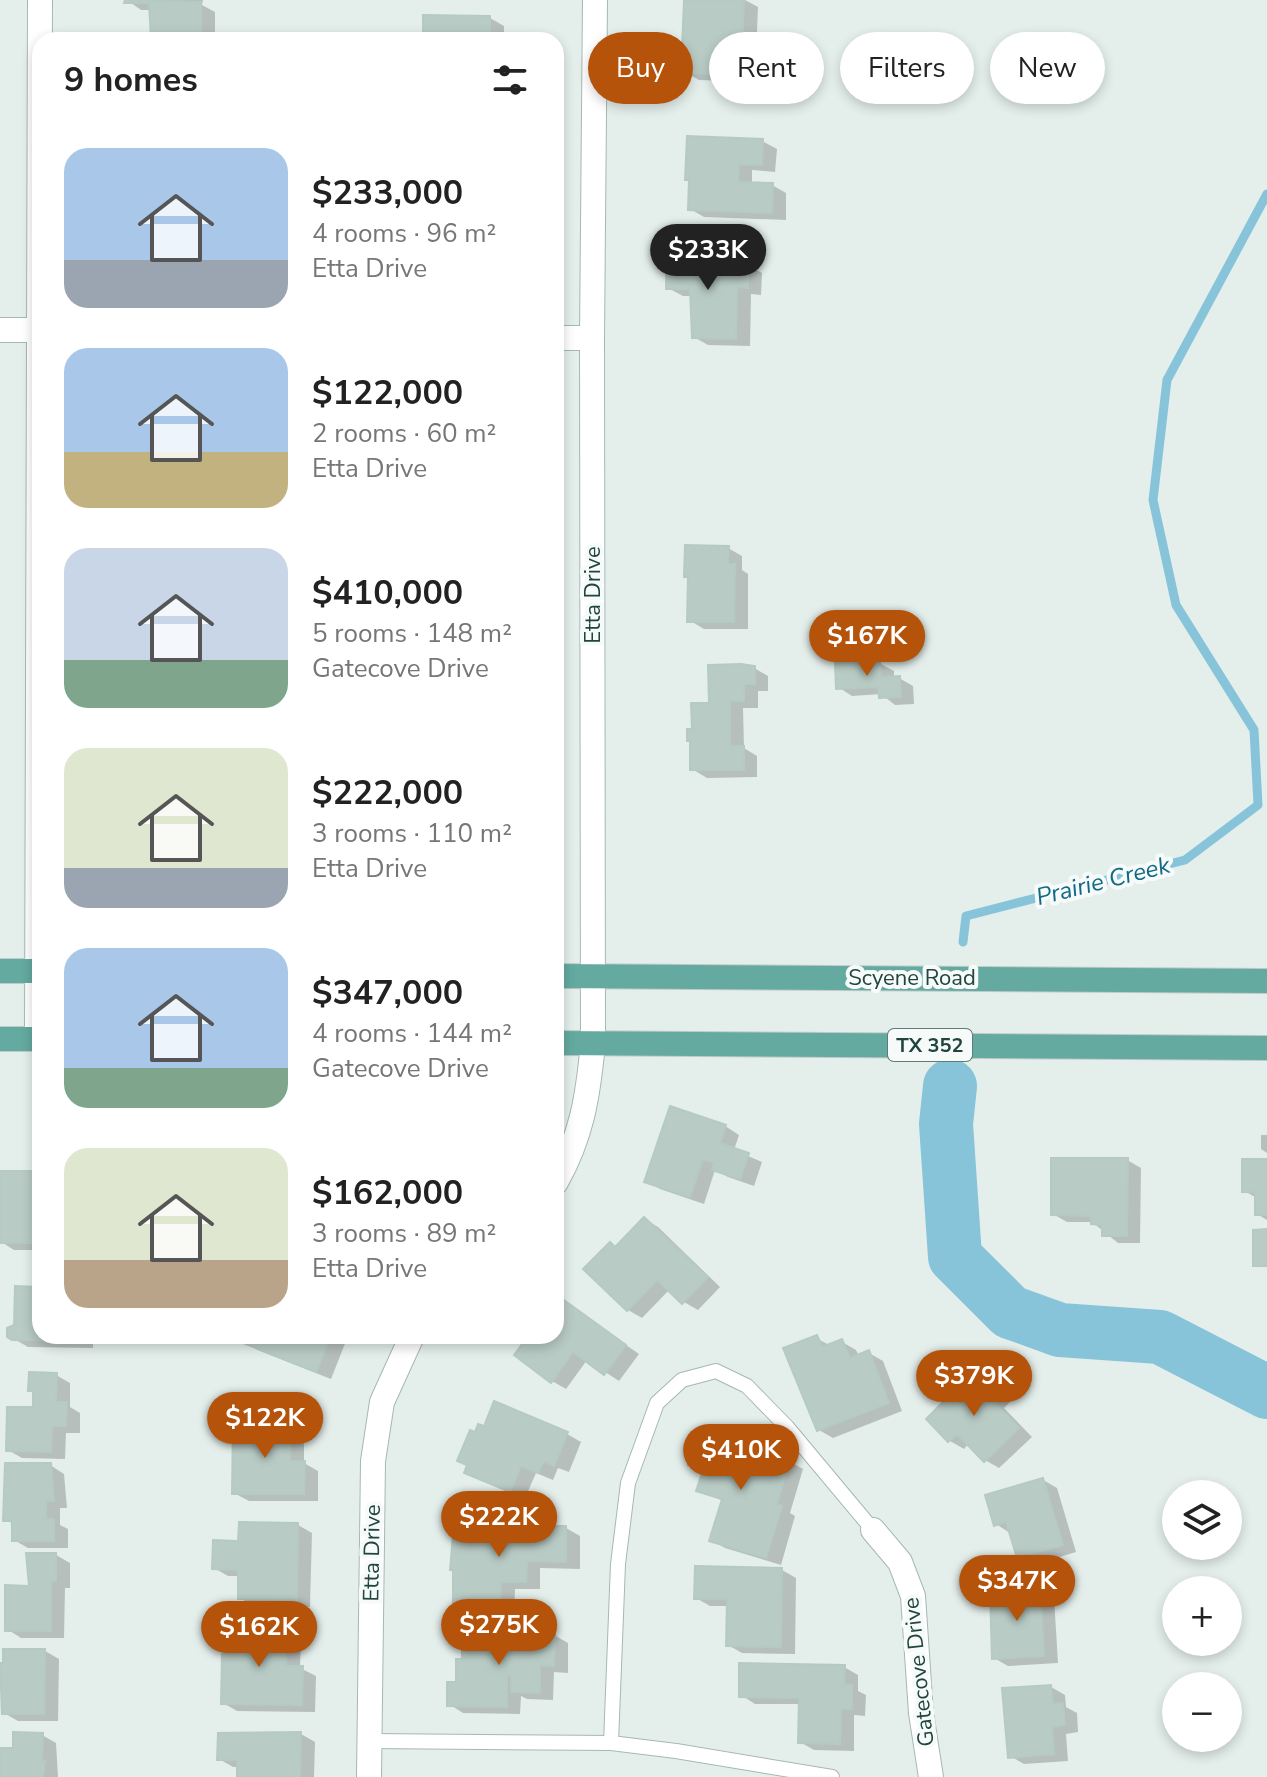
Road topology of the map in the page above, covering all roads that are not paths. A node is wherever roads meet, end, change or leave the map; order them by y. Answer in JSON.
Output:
{"nodes":[{"id":1,"x":40,"y":0,"type":"edge"},
{"id":2,"x":595,"y":0,"type":"edge"},
{"id":3,"x":40,"y":32,"type":"edge"},
{"id":4,"x":0,"y":330,"type":"edge"},
{"id":5,"x":32,"y":330,"type":"edge"},
{"id":6,"x":564,"y":338,"type":"edge"},
{"id":7,"x":592,"y":338,"type":"junction"},
{"id":8,"x":0,"y":971,"type":"edge"},
{"id":9,"x":32,"y":971,"type":"edge"},
{"id":10,"x":564,"y":976,"type":"edge"},
{"id":11,"x":593,"y":977,"type":"junction"},
{"id":12,"x":1267,"y":981,"type":"edge"},
{"id":13,"x":0,"y":1039,"type":"edge"},
{"id":14,"x":32,"y":1039,"type":"edge"},
{"id":15,"x":564,"y":1043,"type":"edge"},
{"id":16,"x":593,"y":1043,"type":"junction"},
{"id":17,"x":1267,"y":1048,"type":"edge"},
{"id":18,"x":564,"y":1167,"type":"edge"},
{"id":19,"x":408,"y":1344,"type":"edge"},
{"id":20,"x":873,"y":1530,"type":"joint"},
{"id":21,"x":369,"y":1741,"type":"junction"},
{"id":22,"x":611,"y":1743,"type":"junction"},
{"id":23,"x":369,"y":1777,"type":"edge"},
{"id":24,"x":832,"y":1777,"type":"edge"},
{"id":25,"x":931,"y":1777,"type":"edge"}],
"edges":[{"from":1,"to":3,"type":"street"},
{"from":2,"to":7,"type":"street","name":"Etta Drive"},
{"from":4,"to":5,"type":"street"},
{"from":6,"to":7,"type":"street"},
{"from":7,"to":11,"type":"street","name":"Etta Drive"},
{"from":8,"to":9,"type":"main road"},
{"from":10,"to":11,"type":"main road","name":"Scyene Road"},
{"from":11,"to":12,"type":"main road","name":"Scyene Road"},
{"from":11,"to":16,"type":"street","name":"Etta Drive"},
{"from":13,"to":14,"type":"main road"},
{"from":15,"to":16,"type":"main road","number":"TX 352"},
{"from":16,"to":17,"type":"main road","number":"TX 352"},
{"from":16,"to":18,"type":"street","name":"Etta Drive"},
{"from":19,"to":21,"type":"street","name":"Etta Drive"},
{"from":20,"to":22,"type":"lane"},
{"from":20,"to":25,"type":"street","name":"Gatecove Drive"},
{"from":21,"to":22,"type":"lane"},
{"from":21,"to":23,"type":"street","name":"Etta Drive"},
{"from":22,"to":24,"type":"lane"}]}
